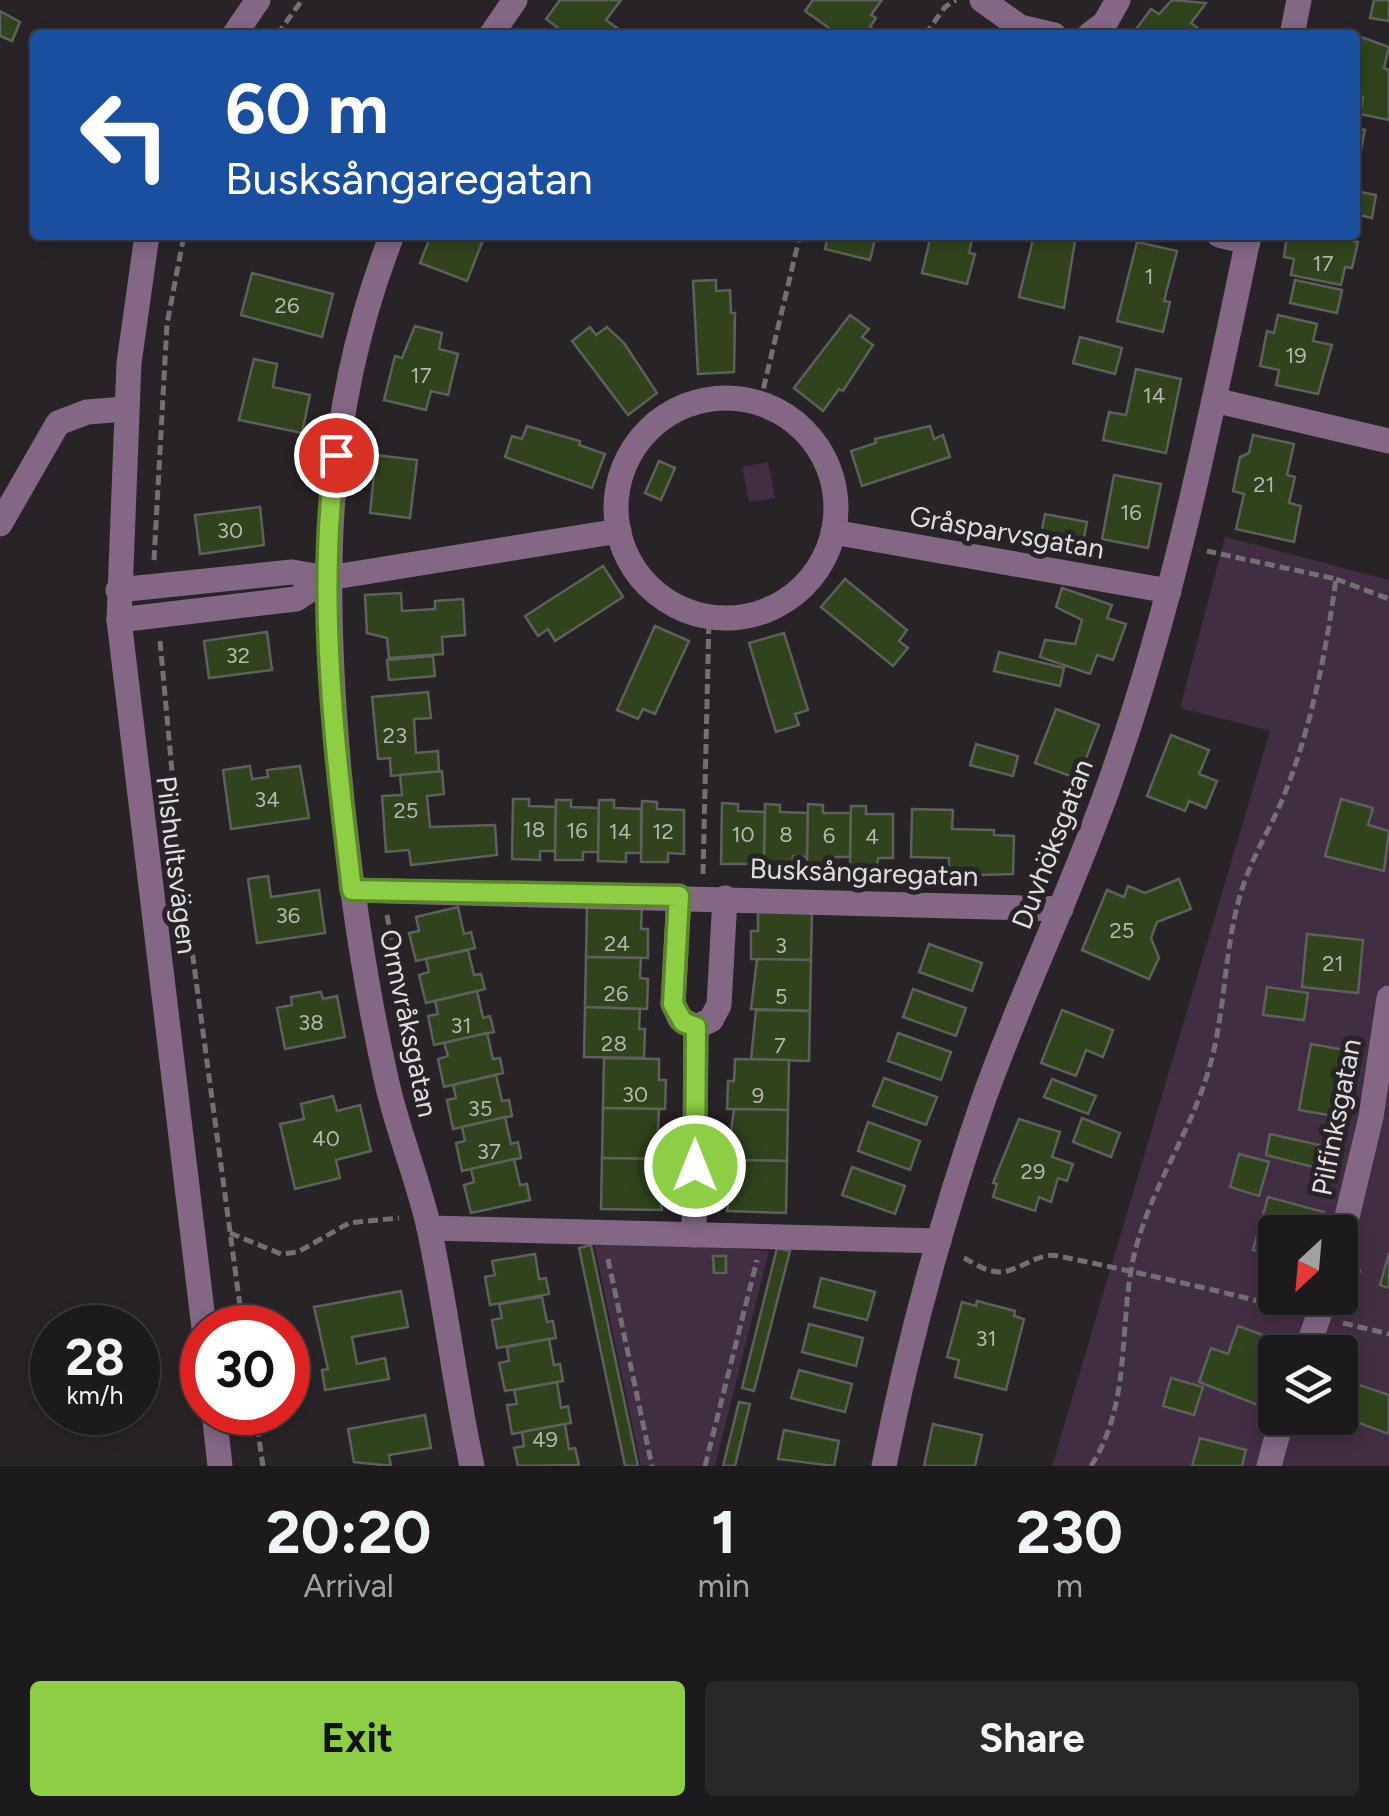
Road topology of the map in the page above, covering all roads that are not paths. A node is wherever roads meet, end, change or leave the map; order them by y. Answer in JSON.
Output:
{"nodes":[{"id":1,"x":258,"y":0,"type":"edge"},
{"id":2,"x":514,"y":0,"type":"edge"},
{"id":3,"x":982,"y":0,"type":"edge"},
{"id":4,"x":1118,"y":0,"type":"edge"},
{"id":5,"x":1299,"y":0,"type":"edge"},
{"id":6,"x":237,"y":30,"type":"edge"},
{"id":7,"x":494,"y":30,"type":"edge"},
{"id":8,"x":1033,"y":30,"type":"edge"},
{"id":9,"x":1096,"y":30,"type":"edge"},
{"id":10,"x":1293,"y":30,"type":"edge"},
{"id":11,"x":146,"y":240,"type":"edge"},
{"id":12,"x":390,"y":240,"type":"edge"},
{"id":13,"x":1248,"y":240,"type":"edge"},
{"id":14,"x":1214,"y":400,"type":"junction"},
{"id":15,"x":126,"y":409,"type":"junction"},
{"id":16,"x":1389,"y":440,"type":"edge"},
{"id":17,"x":0,"y":524,"type":"edge"},
{"id":18,"x":618,"y":531,"type":"junction"},
{"id":19,"x":833,"y":532,"type":"junction"},
{"id":20,"x":328,"y":578,"type":"junction"},
{"id":21,"x":118,"y":590,"type":"junction"},
{"id":22,"x":1169,"y":592,"type":"junction"},
{"id":23,"x":120,"y":620,"type":"junction"},
{"id":24,"x":352,"y":890,"type":"junction"},
{"id":25,"x":702,"y":897,"type":"junction"},
{"id":26,"x":1062,"y":909,"type":"junction"},
{"id":27,"x":1389,"y":998,"type":"edge"},
{"id":28,"x":696,"y":1027,"type":"junction"},
{"id":29,"x":1347,"y":1215,"type":"edge"},
{"id":30,"x":429,"y":1228,"type":"junction"},
{"id":31,"x":694,"y":1235,"type":"junction"},
{"id":32,"x":940,"y":1241,"type":"junction"},
{"id":33,"x":201,"y":1305,"type":"edge"},
{"id":34,"x":217,"y":1435,"type":"edge"},
{"id":35,"x":1277,"y":1435,"type":"edge"},
{"id":36,"x":220,"y":1466,"type":"edge"},
{"id":37,"x":472,"y":1466,"type":"edge"},
{"id":38,"x":884,"y":1466,"type":"edge"},
{"id":39,"x":1269,"y":1466,"type":"edge"}],
"edges":[{"from":1,"to":6,"type":"street"},
{"from":2,"to":7,"type":"street"},
{"from":3,"to":8,"type":"street"},
{"from":4,"to":9,"type":"street"},
{"from":5,"to":10,"type":"street"},
{"from":11,"to":15,"type":"street","name":"Pilshultsvägen"},
{"from":12,"to":20,"type":"street","name":"Ormvråksgatan"},
{"from":13,"to":14,"type":"street","name":"Duvhöksgatan"},
{"from":14,"to":16,"type":"street"},
{"from":14,"to":22,"type":"street","name":"Duvhöksgatan"},
{"from":15,"to":17,"type":"street"},
{"from":15,"to":21,"type":"street","name":"Pilshultsvägen"},
{"from":18,"to":19,"type":"street"},
{"from":18,"to":19,"type":"street"},
{"from":18,"to":20,"type":"street"},
{"from":19,"to":22,"type":"street","name":"Gråsparvsgatan"},
{"from":20,"to":21,"type":"street"},
{"from":20,"to":23,"type":"street"},
{"from":20,"to":24,"type":"street","name":"Ormvråksgatan"},
{"from":21,"to":23,"type":"street","name":"Pilshultsvägen"},
{"from":22,"to":26,"type":"street","name":"Duvhöksgatan"},
{"from":23,"to":33,"type":"street","name":"Pilshultsvägen"},
{"from":24,"to":25,"type":"street","name":"Busksångaregatan"},
{"from":24,"to":30,"type":"street","name":"Ormvråksgatan"},
{"from":25,"to":26,"type":"street","name":"Busksångaregatan"},
{"from":25,"to":28,"type":"street","name":"Busksångaregatan"},
{"from":25,"to":28,"type":"street"},
{"from":26,"to":32,"type":"street","name":"Duvhöksgatan"},
{"from":27,"to":29,"type":"street","name":"Pilfinksgatan"},
{"from":28,"to":31,"type":"street"},
{"from":30,"to":31,"type":"street"},
{"from":30,"to":37,"type":"street","name":"Ormvråksgatan"},
{"from":31,"to":32,"type":"street"},
{"from":32,"to":38,"type":"street","name":"Duvhöksgatan"},
{"from":34,"to":36,"type":"street"},
{"from":35,"to":39,"type":"street"}]}
